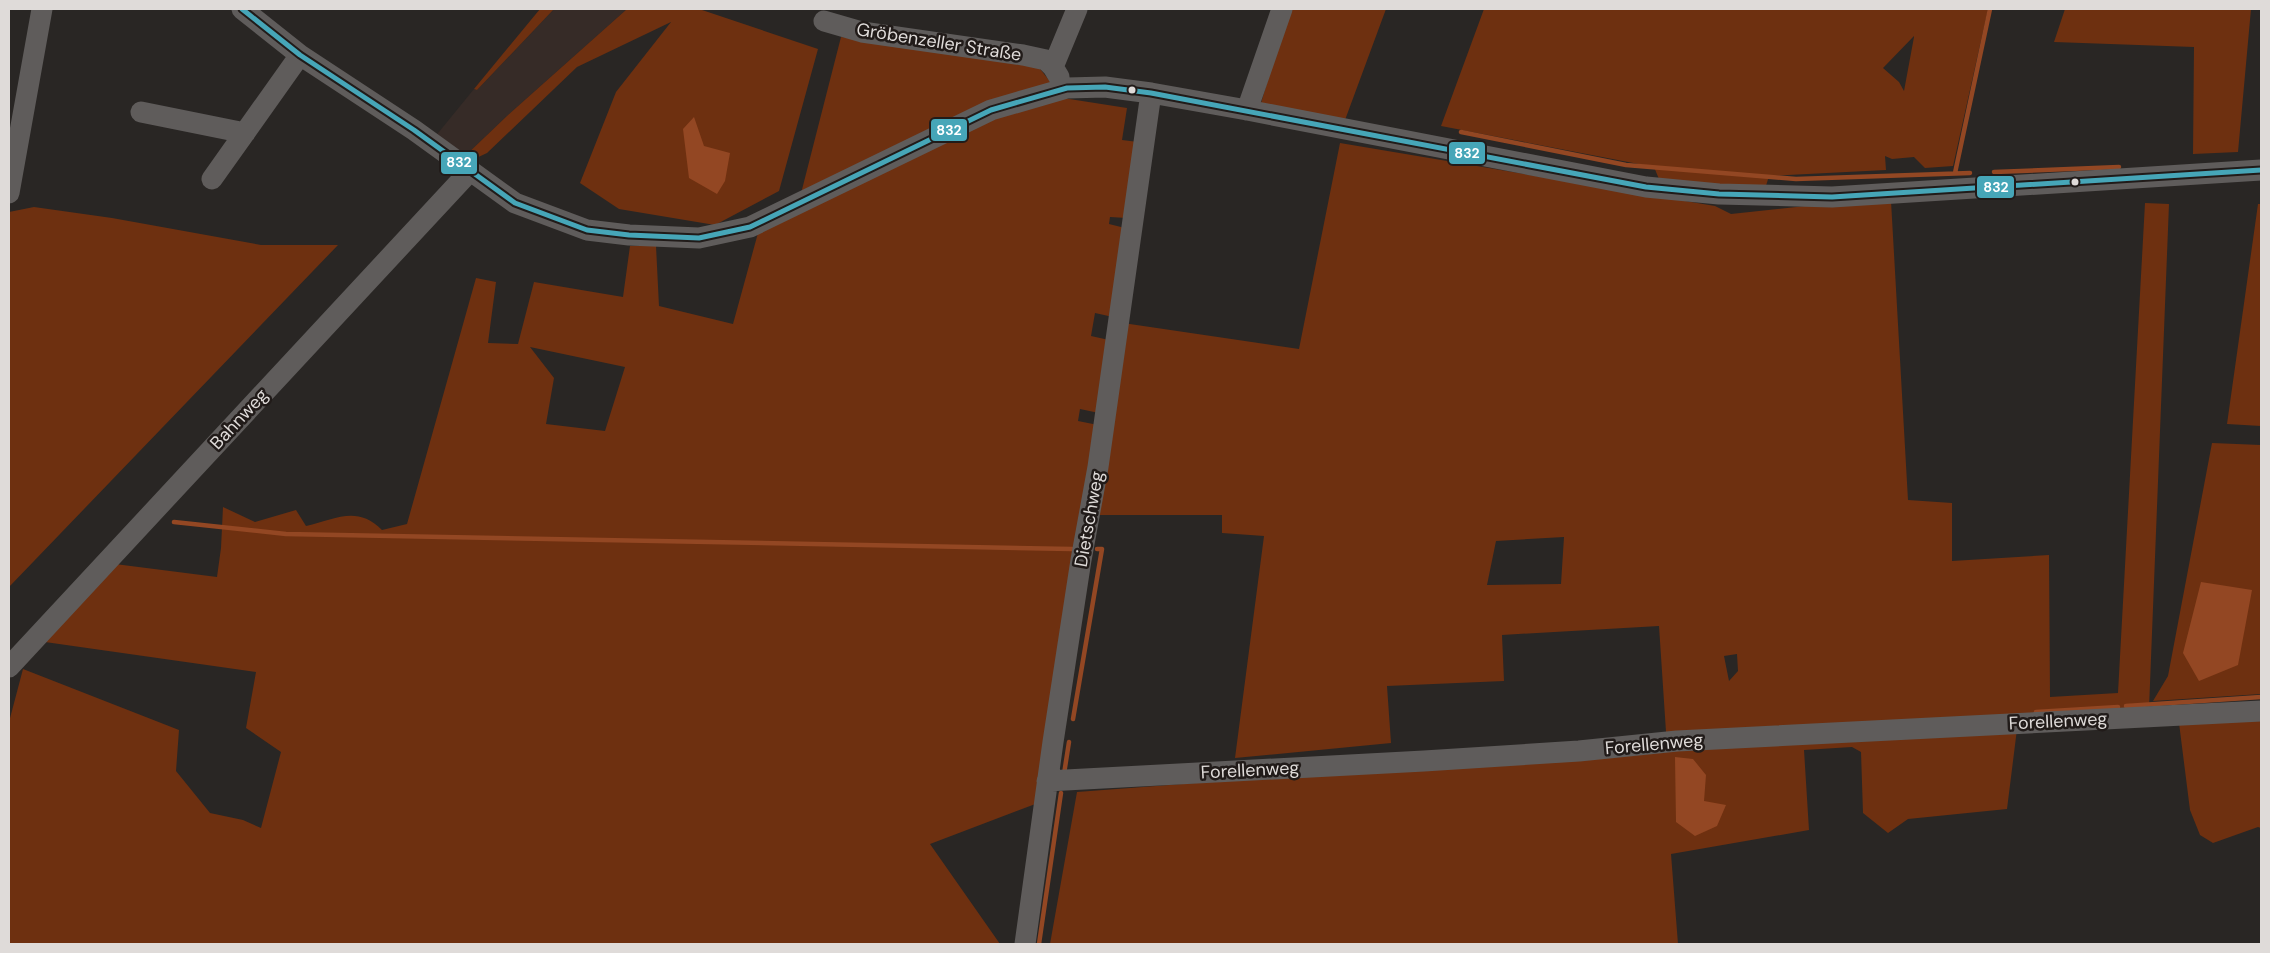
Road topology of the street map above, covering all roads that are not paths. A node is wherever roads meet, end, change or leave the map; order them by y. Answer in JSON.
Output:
{"nodes":[{"id":1,"x":42,"y":9,"type":"edge"},
{"id":2,"x":242,"y":9,"type":"edge"},
{"id":3,"x":1077,"y":9,"type":"edge"},
{"id":4,"x":1282,"y":9,"type":"edge"},
{"id":5,"x":824,"y":21,"type":"dead end"},
{"id":6,"x":300,"y":55,"type":"junction"},
{"id":7,"x":1053,"y":67,"type":"junction"},
{"id":8,"x":1067,"y":88,"type":"junction"},
{"id":9,"x":1151,"y":93,"type":"junction"},
{"id":10,"x":1247,"y":110,"type":"junction"},
{"id":11,"x":141,"y":112,"type":"dead end"},
{"id":12,"x":245,"y":133,"type":"junction"},
{"id":13,"x":2261,"y":170,"type":"edge"},
{"id":14,"x":470,"y":171,"type":"junction"},
{"id":15,"x":212,"y":179,"type":"dead end"},
{"id":16,"x":9,"y":193,"type":"edge"},
{"id":17,"x":9,"y":667,"type":"edge"},
{"id":18,"x":2261,"y":711,"type":"edge"},
{"id":19,"x":1047,"y":781,"type":"junction"},
{"id":20,"x":1025,"y":944,"type":"edge"}],
"edges":[{"from":1,"to":16,"type":"street"},
{"from":2,"to":6,"type":"street"},
{"from":3,"to":7,"type":"street"},
{"from":4,"to":10,"type":"street"},
{"from":5,"to":7,"type":"street","name":"Gröbenzeller Straße"},
{"from":6,"to":12,"type":"street"},
{"from":6,"to":14,"type":"street"},
{"from":7,"to":8,"type":"street"},
{"from":8,"to":9,"type":"street"},
{"from":8,"to":14,"type":"street"},
{"from":9,"to":10,"type":"street"},
{"from":9,"to":19,"type":"street","name":"Dietschweg"},
{"from":10,"to":13,"type":"street"},
{"from":11,"to":12,"type":"street"},
{"from":12,"to":15,"type":"street"},
{"from":14,"to":17,"type":"street","name":"Bahnweg"},
{"from":18,"to":19,"type":"street","name":"Forellenweg"},
{"from":19,"to":20,"type":"street","name":"Dietschweg"}]}
